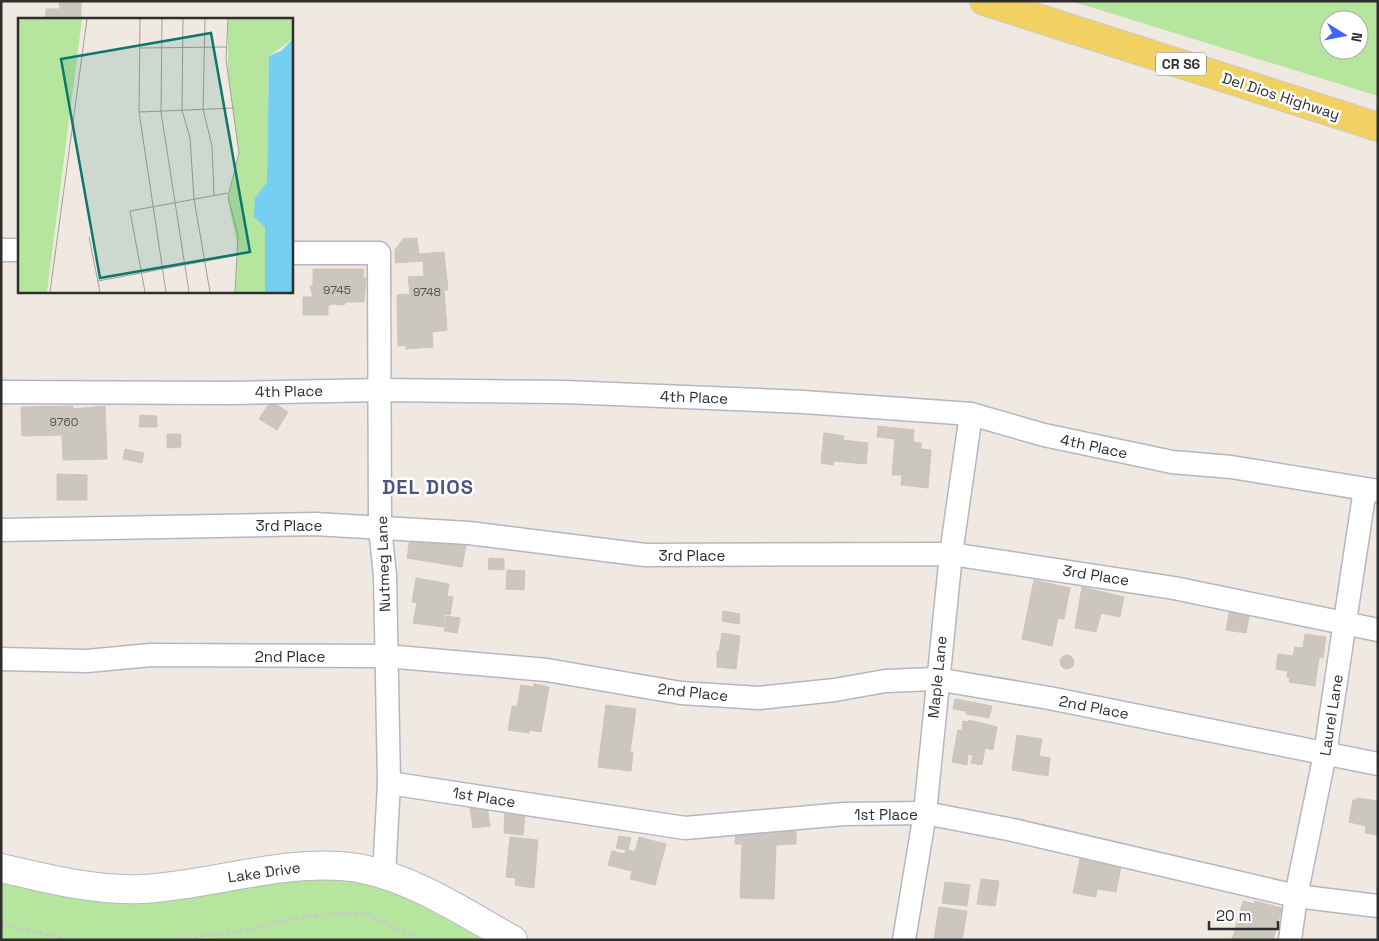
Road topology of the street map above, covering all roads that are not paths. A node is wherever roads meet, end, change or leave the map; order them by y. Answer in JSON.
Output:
{"nodes":[{"id":1,"x":984,"y":1,"type":"edge"},
{"id":2,"x":1378,"y":127,"type":"edge"},
{"id":3,"x":1,"y":250,"type":"edge"},
{"id":4,"x":18,"y":250,"type":"edge"},
{"id":5,"x":292,"y":253,"type":"edge"},
{"id":6,"x":381,"y":390,"type":"junction"},
{"id":7,"x":1,"y":392,"type":"edge"},
{"id":8,"x":971,"y":414,"type":"junction"},
{"id":9,"x":1371,"y":490,"type":"edge"},
{"id":10,"x":380,"y":528,"type":"junction"},
{"id":11,"x":1,"y":530,"type":"edge"},
{"id":12,"x":951,"y":554,"type":"junction"},
{"id":13,"x":1346,"y":623,"type":"junction"},
{"id":14,"x":1378,"y":630,"type":"edge"},
{"id":15,"x":385,"y":656,"type":"junction"},
{"id":16,"x":1,"y":659,"type":"edge"},
{"id":17,"x":936,"y":679,"type":"junction"},
{"id":18,"x":1324,"y":754,"type":"junction"},
{"id":19,"x":1378,"y":764,"type":"edge"},
{"id":20,"x":389,"y":783,"type":"junction"},
{"id":21,"x":925,"y":813,"type":"junction"},
{"id":22,"x":1,"y":868,"type":"edge"},
{"id":23,"x":384,"y":875,"type":"junction"},
{"id":24,"x":1296,"y":896,"type":"junction"},
{"id":25,"x":1378,"y":906,"type":"edge"},
{"id":26,"x":513,"y":940,"type":"edge"},
{"id":27,"x":904,"y":940,"type":"edge"},
{"id":28,"x":1290,"y":940,"type":"edge"}],
"edges":[{"from":1,"to":2,"type":"main road","name":"Del Dios Highway","number":"CR S6"},
{"from":3,"to":4,"type":"street"},
{"from":5,"to":6,"type":"street","name":"Nutmeg Lane"},
{"from":6,"to":7,"type":"street","name":"4th Place"},
{"from":6,"to":8,"type":"street","name":"4th Place"},
{"from":6,"to":10,"type":"street","name":"Nutmeg Lane"},
{"from":8,"to":9,"type":"street","name":"4th Place"},
{"from":8,"to":12,"type":"street","name":"Maple Lane"},
{"from":9,"to":13,"type":"street","name":"Laurel Lane"},
{"from":10,"to":11,"type":"street","name":"3rd Place"},
{"from":10,"to":12,"type":"street","name":"3rd Place"},
{"from":10,"to":15,"type":"street","name":"Nutmeg Lane"},
{"from":12,"to":13,"type":"street","name":"3rd Place"},
{"from":12,"to":17,"type":"street","name":"Maple Lane"},
{"from":13,"to":14,"type":"street","name":"3rd Place"},
{"from":13,"to":18,"type":"street","name":"Laurel Lane"},
{"from":15,"to":16,"type":"street","name":"2nd Place"},
{"from":15,"to":17,"type":"street","name":"2nd Place"},
{"from":15,"to":20,"type":"street","name":"Nutmeg Lane"},
{"from":17,"to":18,"type":"street","name":"2nd Place"},
{"from":17,"to":21,"type":"street","name":"Maple Lane"},
{"from":18,"to":19,"type":"street","name":"2nd Place"},
{"from":18,"to":24,"type":"street","name":"Laurel Lane"},
{"from":20,"to":21,"type":"street","name":"1st Place"},
{"from":20,"to":23,"type":"street","name":"Nutmeg Lane"},
{"from":21,"to":24,"type":"street","name":"1st Place"},
{"from":21,"to":27,"type":"street","name":"Maple Lane"},
{"from":22,"to":23,"type":"street","name":"Lake Drive"},
{"from":23,"to":26,"type":"street","name":"Lake Drive"},
{"from":24,"to":25,"type":"street","name":"1st Place"},
{"from":24,"to":28,"type":"street","name":"Laurel Lane"}]}
